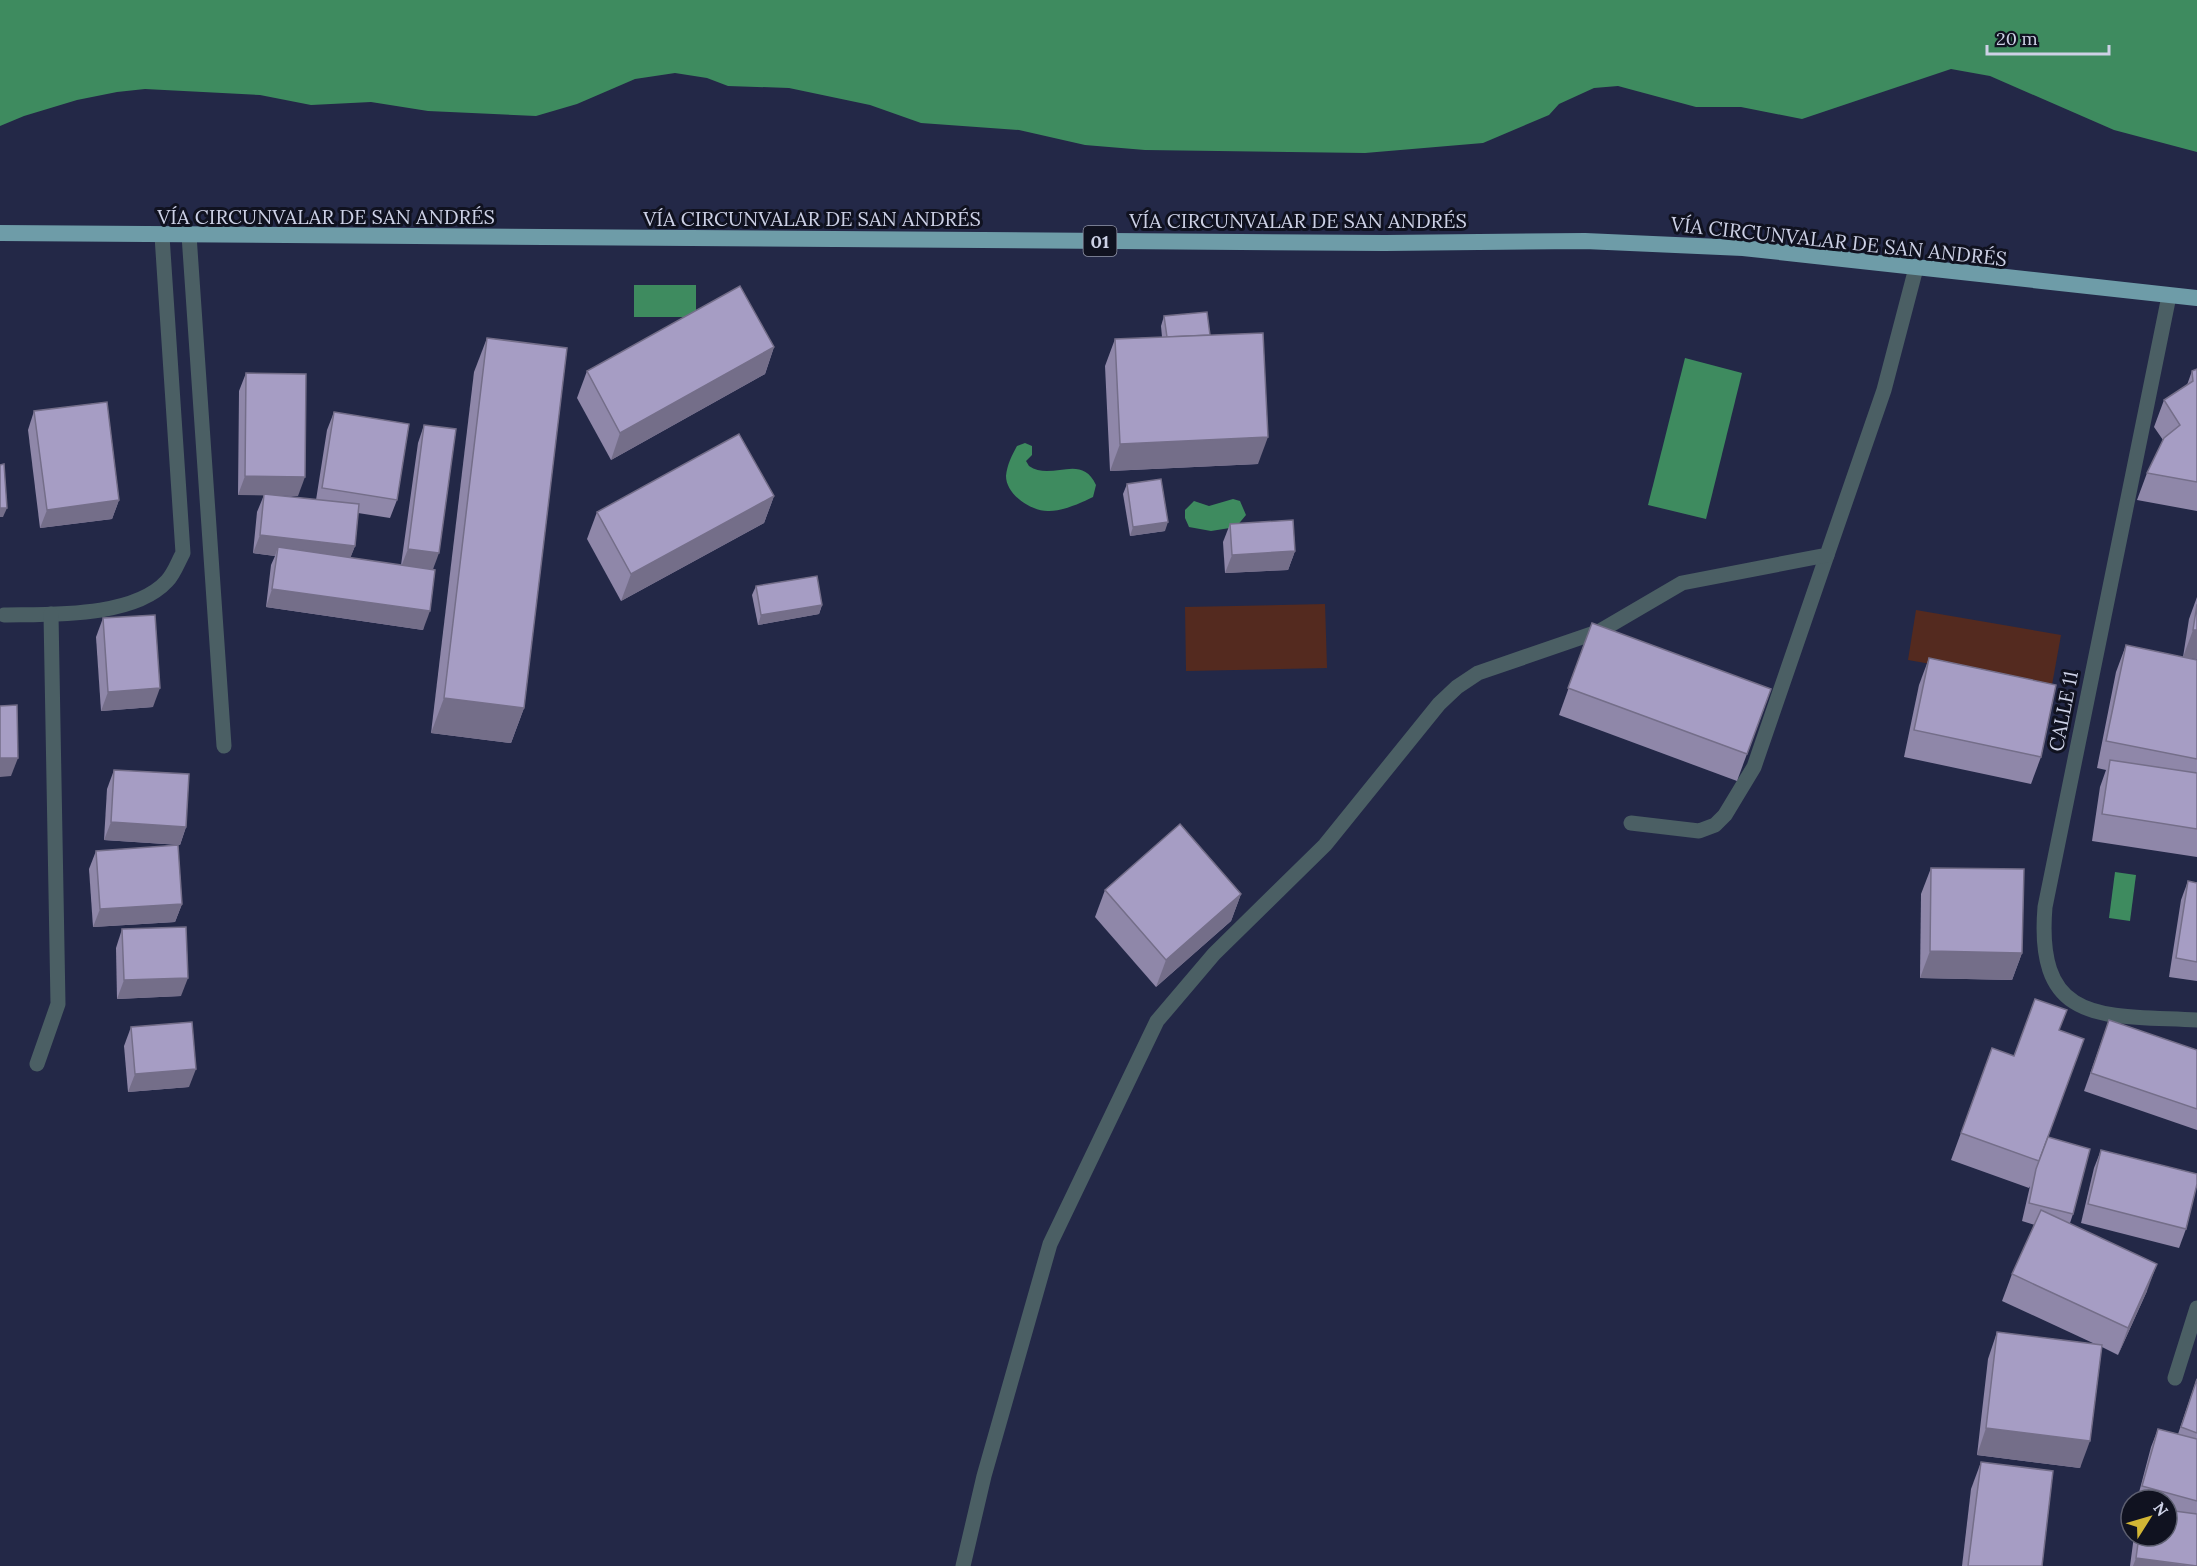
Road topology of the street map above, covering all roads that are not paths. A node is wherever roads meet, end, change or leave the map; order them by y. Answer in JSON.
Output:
{"nodes":[{"id":1,"x":0,"y":233,"type":"edge"},
{"id":2,"x":162,"y":236,"type":"junction"},
{"id":3,"x":189,"y":236,"type":"junction"},
{"id":4,"x":1916,"y":268,"type":"junction"},
{"id":5,"x":2169,"y":296,"type":"junction"},
{"id":6,"x":2197,"y":298,"type":"edge"},
{"id":7,"x":1827,"y":555,"type":"junction"},
{"id":8,"x":51,"y":614,"type":"junction"},
{"id":9,"x":4,"y":615,"type":"dead end"},
{"id":10,"x":224,"y":746,"type":"dead end"},
{"id":11,"x":1631,"y":823,"type":"dead end"},
{"id":12,"x":2197,"y":1020,"type":"edge"},
{"id":13,"x":37,"y":1064,"type":"dead end"},
{"id":14,"x":2197,"y":1308,"type":"edge"},
{"id":15,"x":2175,"y":1378,"type":"dead end"},
{"id":16,"x":963,"y":1566,"type":"edge"}],
"edges":[{"from":1,"to":2,"type":"highway","name":"VÍA CIRCUNVALAR DE SAN ANDRÉS","number":"01"},
{"from":2,"to":3,"type":"highway","name":"VÍA CIRCUNVALAR DE SAN ANDRÉS","number":"01"},
{"from":2,"to":8,"type":"street"},
{"from":3,"to":4,"type":"highway","name":"VÍA CIRCUNVALAR DE SAN ANDRÉS","number":"01"},
{"from":3,"to":10,"type":"street"},
{"from":4,"to":5,"type":"highway","name":"VÍA CIRCUNVALAR DE SAN ANDRÉS","number":"01"},
{"from":4,"to":7,"type":"street"},
{"from":5,"to":6,"type":"highway","name":"VÍA CIRCUNVALAR DE SAN ANDRÉS","number":"01"},
{"from":5,"to":12,"type":"street","name":"CALLE 11"},
{"from":7,"to":11,"type":"street"},
{"from":7,"to":16,"type":"street"},
{"from":8,"to":9,"type":"street"},
{"from":8,"to":13,"type":"street"},
{"from":14,"to":15,"type":"street"}]}
